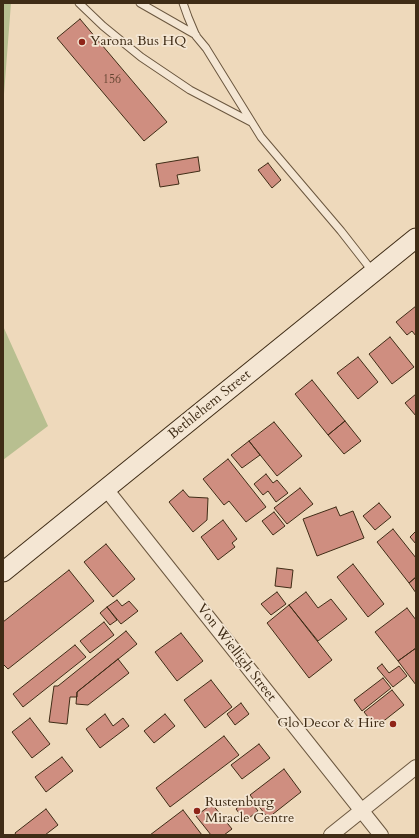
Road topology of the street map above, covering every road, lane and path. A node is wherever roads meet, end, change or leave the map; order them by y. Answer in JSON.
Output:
{"nodes":[{"id":1,"x":79,"y":3,"type":"edge"},
{"id":2,"x":140,"y":3,"type":"edge"},
{"id":3,"x":183,"y":3,"type":"edge"},
{"id":4,"x":196,"y":36,"type":"junction"},
{"id":5,"x":251,"y":122,"type":"junction"},
{"id":6,"x":416,"y":238,"type":"edge"},
{"id":7,"x":373,"y":272,"type":"junction"},
{"id":8,"x":106,"y":489,"type":"junction"},
{"id":9,"x":3,"y":572,"type":"edge"},
{"id":10,"x":416,"y":767,"type":"edge"},
{"id":11,"x":361,"y":811,"type":"junction"},
{"id":12,"x":331,"y":835,"type":"edge"},
{"id":13,"x":381,"y":835,"type":"edge"}],
"edges":[{"from":1,"to":5,"type":"lane"},
{"from":2,"to":4,"type":"lane"},
{"from":3,"to":4,"type":"lane"},
{"from":4,"to":5,"type":"lane"},
{"from":5,"to":7,"type":"lane"},
{"from":6,"to":7,"type":"main road","name":"Bethlehem Street"},
{"from":7,"to":8,"type":"main road","name":"Bethlehem Street"},
{"from":8,"to":9,"type":"main road","name":"Bethlehem Street"},
{"from":8,"to":11,"type":"street","name":"Von Wielligh Street"},
{"from":10,"to":11,"type":"street"},
{"from":11,"to":12,"type":"street"},
{"from":11,"to":13,"type":"street","name":"Von Wielligh Street"}]}
